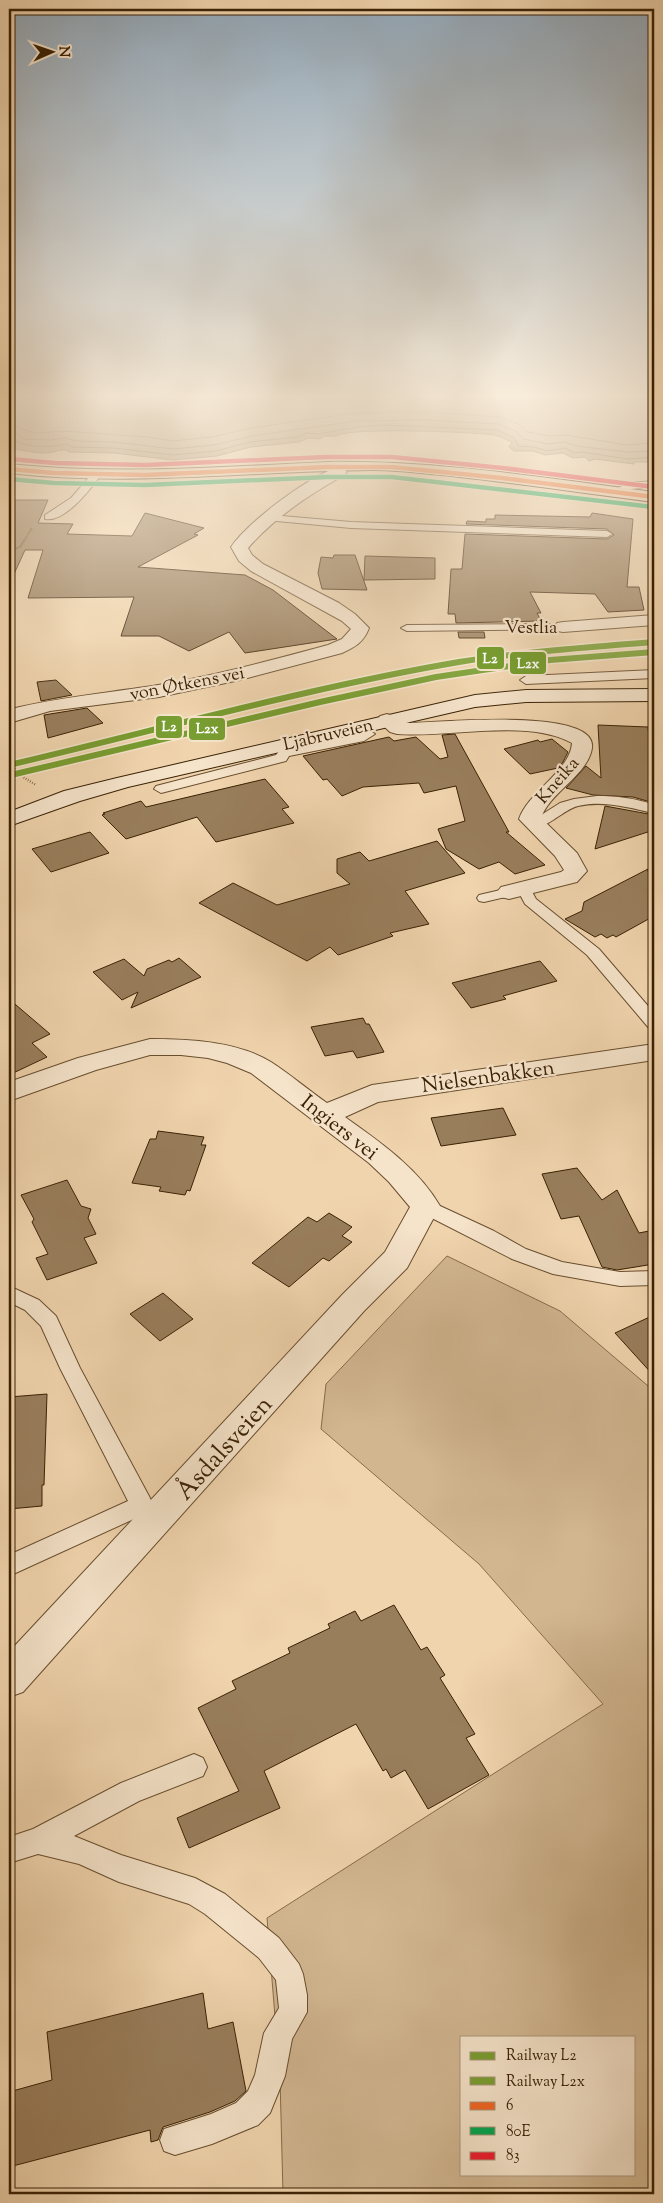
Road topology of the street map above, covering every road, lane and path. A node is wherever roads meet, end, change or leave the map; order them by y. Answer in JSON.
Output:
{"nodes":[{"id":1,"x":71,"y":502,"type":"edge"},
{"id":2,"x":292,"y":502,"type":"edge"},
{"id":3,"x":49,"y":517,"type":"dead end"},
{"id":4,"x":270,"y":518,"type":"junction"},
{"id":5,"x":32,"y":527,"type":"dead end"},
{"id":6,"x":606,"y":534,"type":"dead end"},
{"id":7,"x":9,"y":551,"type":"edge"},
{"id":8,"x":654,"y":620,"type":"edge"},
{"id":9,"x":564,"y":627,"type":"joint"},
{"id":10,"x":407,"y":628,"type":"dead end"},
{"id":11,"x":654,"y":674,"type":"edge"},
{"id":12,"x":526,"y":680,"type":"dead end"},
{"id":13,"x":654,"y":695,"type":"edge"},
{"id":14,"x":9,"y":710,"type":"edge"},
{"id":15,"x":30,"y":710,"type":"junction"},
{"id":16,"x":9,"y":717,"type":"edge"},
{"id":17,"x":387,"y":720,"type":"junction"},
{"id":18,"x":369,"y":734,"type":"dead end"},
{"id":19,"x":281,"y":749,"type":"junction"},
{"id":20,"x":9,"y":764,"type":"edge"},
{"id":21,"x":23,"y":777,"type":"dead end"},
{"id":22,"x":160,"y":789,"type":"dead end"},
{"id":23,"x":654,"y":809,"type":"edge"},
{"id":24,"x":9,"y":819,"type":"edge"},
{"id":25,"x":534,"y":824,"type":"junction"},
{"id":26,"x":516,"y":891,"type":"junction"},
{"id":27,"x":484,"y":898,"type":"dead end"},
{"id":28,"x":654,"y":1022,"type":"edge"},
{"id":29,"x":654,"y":1052,"type":"edge"},
{"id":30,"x":9,"y":1092,"type":"edge"},
{"id":31,"x":325,"y":1115,"type":"junction"},
{"id":32,"x":425,"y":1206,"type":"junction"},
{"id":33,"x":654,"y":1278,"type":"edge"},
{"id":34,"x":9,"y":1293,"type":"edge"},
{"id":35,"x":146,"y":1516,"type":"junction"},
{"id":36,"x":9,"y":1566,"type":"edge"},
{"id":37,"x":9,"y":1679,"type":"edge"},
{"id":38,"x":194,"y":1767,"type":"dead end"},
{"id":39,"x":38,"y":1841,"type":"junction"},
{"id":40,"x":9,"y":1850,"type":"edge"},
{"id":41,"x":175,"y":2140,"type":"dead end"}],
"edges":[{"from":1,"to":3,"type":"lane"},
{"from":2,"to":4,"type":"street"},
{"from":4,"to":6,"type":"lane"},
{"from":4,"to":15,"type":"street","name":"von Øtkens vei"},
{"from":5,"to":7,"type":"path"},
{"from":8,"to":9,"type":"street","name":"Vestlia"},
{"from":9,"to":10,"type":"lane","name":"Vestlia"},
{"from":11,"to":12,"type":"lane"},
{"from":13,"to":17,"type":"street","name":"Ljabruveien"},
{"from":14,"to":15,"type":"lane"},
{"from":15,"to":16,"type":"street","name":"von Øtkens vei"},
{"from":17,"to":19,"type":"street","name":"Ljabruveien"},
{"from":17,"to":25,"type":"street","name":"Kneika"},
{"from":18,"to":19,"type":"lane"},
{"from":19,"to":22,"type":"lane"},
{"from":19,"to":24,"type":"street","name":"Ljabruveien"},
{"from":20,"to":21,"type":"path"},
{"from":23,"to":25,"type":"lane"},
{"from":25,"to":26,"type":"street","name":"Kneika"},
{"from":26,"to":27,"type":"lane"},
{"from":26,"to":28,"type":"lane"},
{"from":29,"to":31,"type":"street","name":"Nielsenbakken"},
{"from":30,"to":31,"type":"street","name":"Ingiers vei"},
{"from":31,"to":32,"type":"street","name":"Ingiers vei"},
{"from":32,"to":33,"type":"lane","name":"Ingiers vei"},
{"from":32,"to":35,"type":"street","name":"Åsdalsveien"},
{"from":34,"to":35,"type":"lane"},
{"from":35,"to":36,"type":"lane"},
{"from":35,"to":37,"type":"street","name":"Åsdalsveien"},
{"from":38,"to":39,"type":"lane"},
{"from":39,"to":40,"type":"lane"},
{"from":39,"to":41,"type":"lane"}]}
